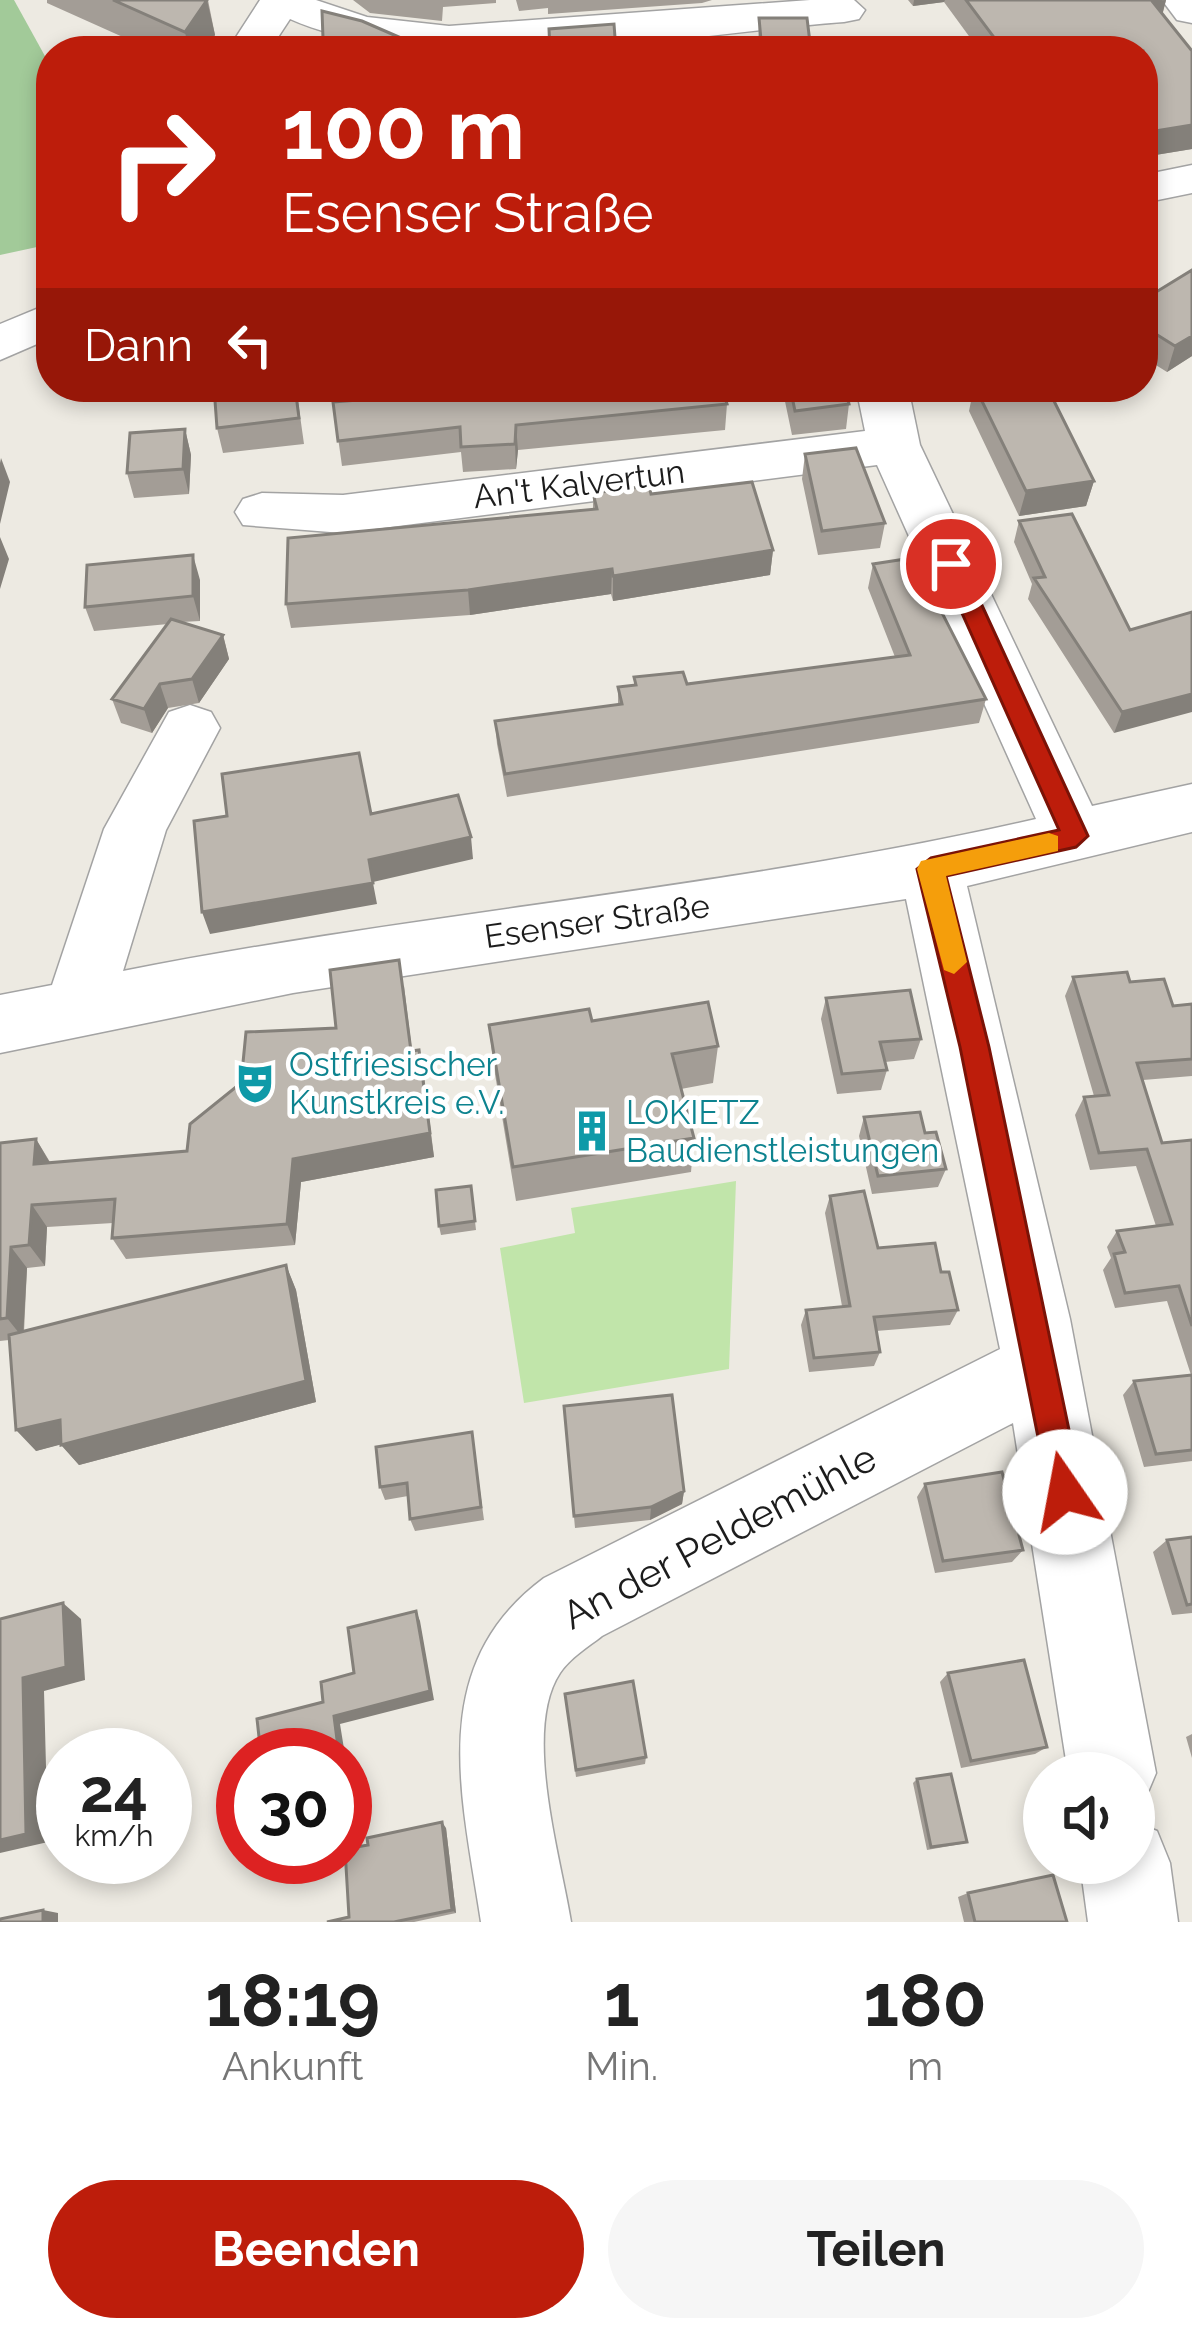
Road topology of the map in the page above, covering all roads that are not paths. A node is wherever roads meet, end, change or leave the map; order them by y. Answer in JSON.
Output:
{"nodes":[{"id":1,"x":281,"y":0,"type":"edge"},
{"id":2,"x":1183,"y":0,"type":"edge"},
{"id":3,"x":1192,"y":11,"type":"edge"},
{"id":4,"x":846,"y":20,"type":"edge"},
{"id":5,"x":258,"y":36,"type":"edge"},
{"id":6,"x":406,"y":36,"type":"edge"},
{"id":7,"x":570,"y":36,"type":"edge"},
{"id":8,"x":36,"y":326,"type":"edge"},
{"id":9,"x":0,"y":344,"type":"edge"},
{"id":10,"x":885,"y":402,"type":"edge"},
{"id":11,"x":894,"y":445,"type":"junction"},
{"id":12,"x":262,"y":512,"type":"dead end"},
{"id":13,"x":190,"y":728,"type":"dead end"},
{"id":14,"x":1192,"y":808,"type":"edge"},
{"id":15,"x":1076,"y":836,"type":"junction"},
{"id":16,"x":931,"y":869,"type":"junction"},
{"id":17,"x":78,"y":1009,"type":"junction"},
{"id":18,"x":0,"y":1024,"type":"edge"},
{"id":19,"x":1039,"y":1369,"type":"junction"},
{"id":20,"x":1109,"y":1752,"type":"edge"},
{"id":21,"x":1128,"y":1884,"type":"edge"},
{"id":22,"x":526,"y":1922,"type":"edge"},
{"id":23,"x":1133,"y":1922,"type":"edge"}],
"edges":[{"from":1,"to":5,"type":"street"},
{"from":1,"to":6,"type":"street"},
{"from":2,"to":3,"type":"street"},
{"from":4,"to":7,"type":"street"},
{"from":8,"to":9,"type":"street"},
{"from":10,"to":11,"type":"street"},
{"from":11,"to":12,"type":"street","name":"An't Kalvertun"},
{"from":11,"to":15,"type":"street"},
{"from":13,"to":17,"type":"street"},
{"from":14,"to":15,"type":"street","name":"Esenser Straße"},
{"from":15,"to":16,"type":"street","name":"Esenser Straße"},
{"from":16,"to":17,"type":"street","name":"Esenser Straße"},
{"from":16,"to":19,"type":"street"},
{"from":17,"to":18,"type":"street","name":"Esenser Straße"},
{"from":19,"to":20,"type":"street"},
{"from":19,"to":22,"type":"street","name":"An der Peldemühle"},
{"from":21,"to":23,"type":"street"}]}
